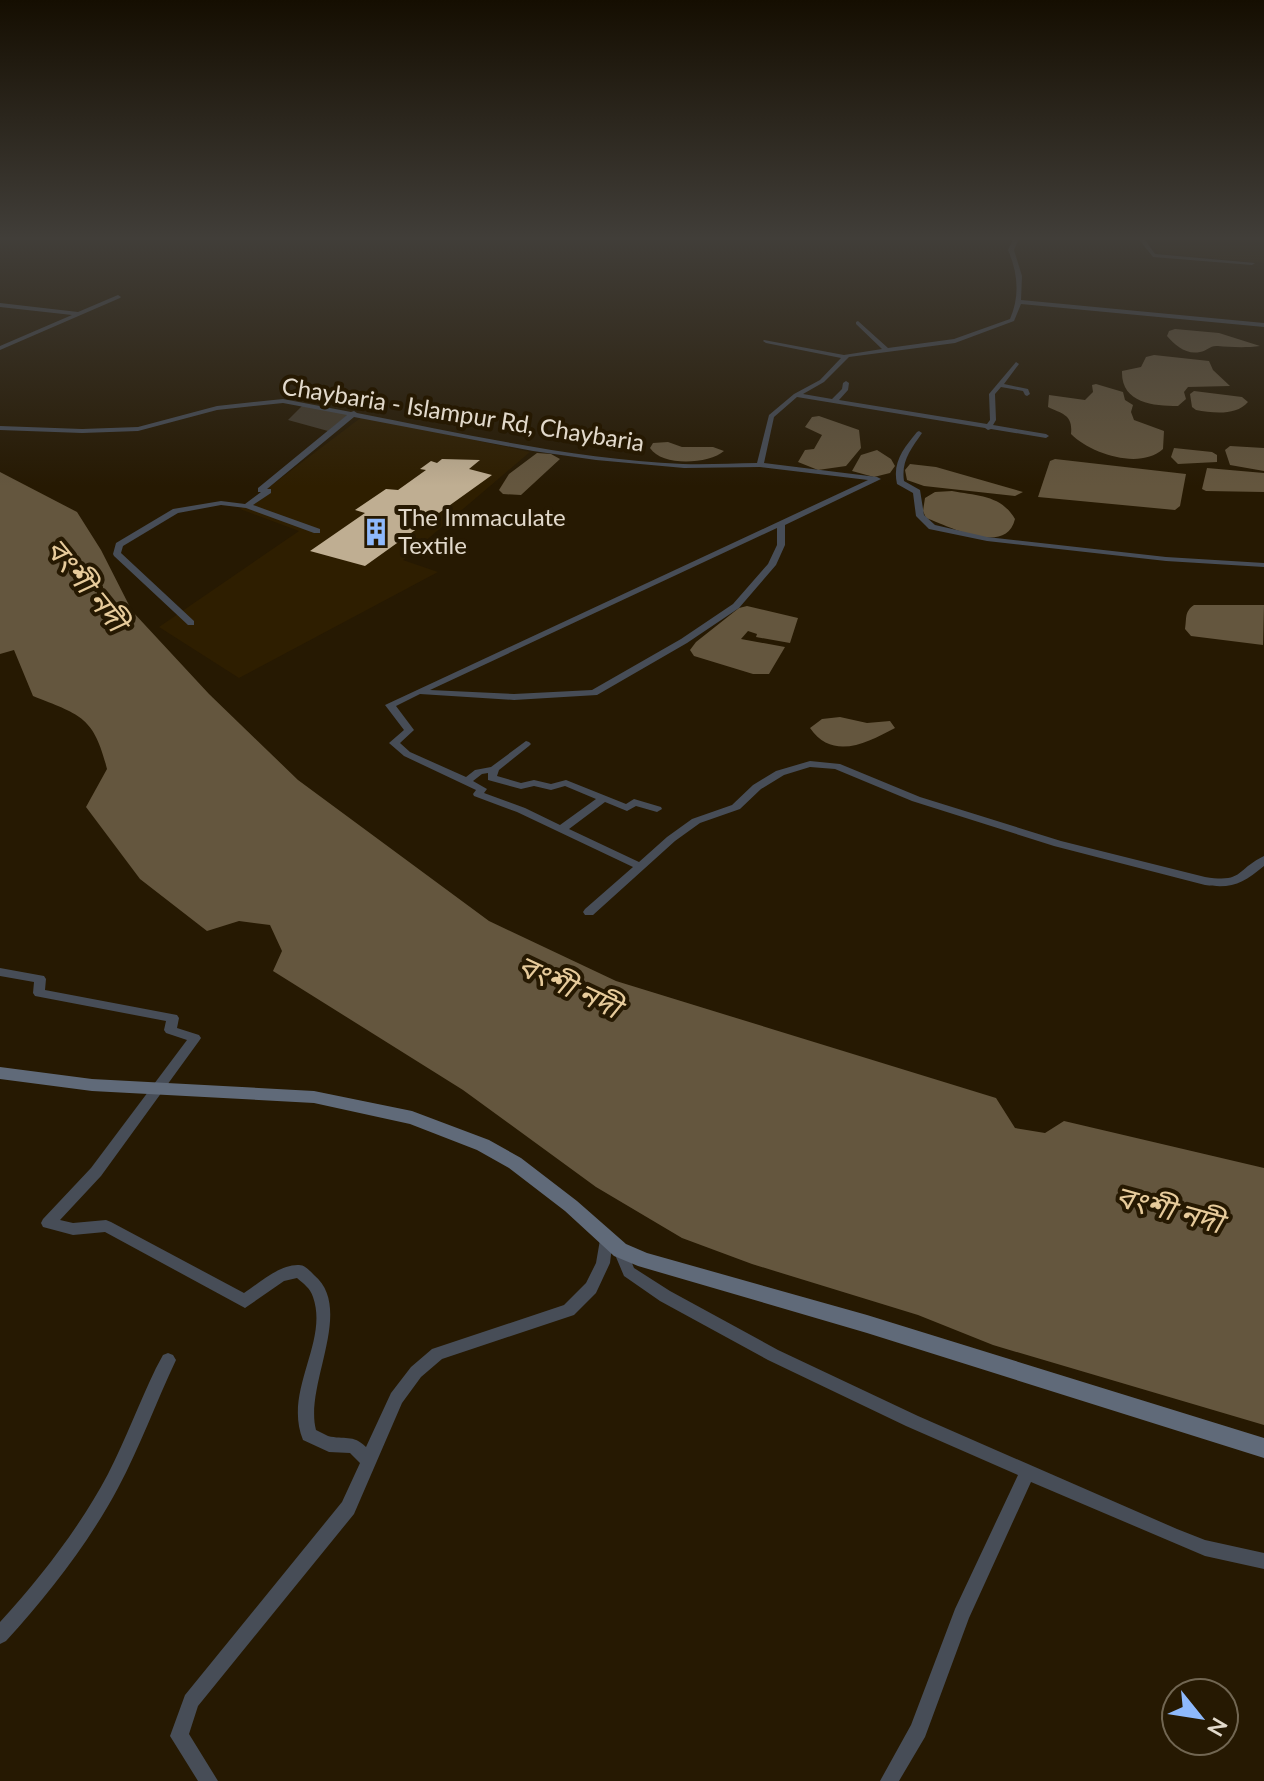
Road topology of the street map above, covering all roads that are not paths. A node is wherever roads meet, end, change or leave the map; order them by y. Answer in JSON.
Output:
{"nodes":[{"id":1,"x":66,"y":320,"type":"edge"},
{"id":2,"x":1012,"y":320,"type":"edge"},
{"id":3,"x":1212,"y":320,"type":"edge"},
{"id":4,"x":858,"y":323,"type":"dead end"},
{"id":5,"x":1264,"y":325,"type":"edge"},
{"id":6,"x":766,"y":341,"type":"dead end"},
{"id":7,"x":0,"y":348,"type":"edge"},
{"id":8,"x":885,"y":348,"type":"junction"},
{"id":9,"x":845,"y":357,"type":"junction"},
{"id":10,"x":1016,"y":364,"type":"dead end"},
{"id":11,"x":846,"y":383,"type":"dead end"},
{"id":12,"x":1001,"y":385,"type":"junction"},
{"id":13,"x":1027,"y":394,"type":"dead end"},
{"id":14,"x":796,"y":395,"type":"junction"},
{"id":15,"x":833,"y":402,"type":"junction"},
{"id":16,"x":354,"y":413,"type":"junction"},
{"id":17,"x":0,"y":428,"type":"edge"},
{"id":18,"x":988,"y":428,"type":"junction"},
{"id":19,"x":919,"y":433,"type":"dead end"},
{"id":20,"x":1046,"y":436,"type":"dead end"},
{"id":21,"x":760,"y":465,"type":"junction"},
{"id":22,"x":877,"y":479,"type":"junction"},
{"id":23,"x":900,"y":482,"type":"junction"},
{"id":24,"x":247,"y":506,"type":"junction"},
{"id":25,"x":781,"y":525,"type":"junction"},
{"id":26,"x":317,"y":531,"type":"dead end"},
{"id":27,"x":1264,"y":565,"type":"edge"},
{"id":28,"x":191,"y":623,"type":"dead end"},
{"id":29,"x":417,"y":692,"type":"junction"},
{"id":30,"x":526,"y":744,"type":"dead end"},
{"id":31,"x":494,"y":769,"type":"junction"},
{"id":32,"x":466,"y":782,"type":"junction"},
{"id":33,"x":604,"y":798,"type":"junction"},
{"id":34,"x":657,"y":809,"type":"dead end"},
{"id":35,"x":561,"y":829,"type":"junction"},
{"id":36,"x":1264,"y":860,"type":"edge"},
{"id":37,"x":641,"y":867,"type":"junction"},
{"id":38,"x":589,"y":912,"type":"dead end"},
{"id":39,"x":0,"y":972,"type":"edge"},
{"id":40,"x":0,"y":1073,"type":"edge"},
{"id":41,"x":158,"y":1090,"type":"junction"},
{"id":42,"x":613,"y":1244,"type":"junction"},
{"id":43,"x":168,"y":1360,"type":"dead end"},
{"id":44,"x":1264,"y":1448,"type":"edge"},
{"id":45,"x":368,"y":1460,"type":"junction"},
{"id":46,"x":1027,"y":1473,"type":"junction"},
{"id":47,"x":1264,"y":1561,"type":"edge"},
{"id":48,"x":0,"y":1635,"type":"edge"},
{"id":49,"x":209,"y":1781,"type":"edge"},
{"id":50,"x":889,"y":1781,"type":"edge"}],
"edges":[{"from":1,"to":7,"type":"street"},
{"from":2,"to":8,"type":"street"},
{"from":3,"to":5,"type":"street"},
{"from":4,"to":8,"type":"street"},
{"from":6,"to":9,"type":"street"},
{"from":8,"to":9,"type":"street"},
{"from":9,"to":14,"type":"street"},
{"from":10,"to":12,"type":"street"},
{"from":11,"to":15,"type":"street"},
{"from":12,"to":13,"type":"street"},
{"from":12,"to":18,"type":"street"},
{"from":14,"to":15,"type":"street"},
{"from":14,"to":21,"type":"street"},
{"from":15,"to":18,"type":"street"},
{"from":16,"to":17,"type":"street","name":"Chaybaria - Islampur Rd, Chaybaria"},
{"from":16,"to":21,"type":"street","name":"Chaybaria - Islampur Rd, Chaybaria"},
{"from":16,"to":24,"type":"street"},
{"from":18,"to":20,"type":"street"},
{"from":19,"to":23,"type":"street"},
{"from":21,"to":22,"type":"street","name":"Chaybaria - Islampur Rd, Chaybaria"},
{"from":22,"to":23,"type":"street","name":"Chaybaria - Islampur Rd, Chaybaria"},
{"from":22,"to":25,"type":"street"},
{"from":23,"to":27,"type":"street"},
{"from":24,"to":26,"type":"street"},
{"from":24,"to":28,"type":"street"},
{"from":25,"to":29,"type":"street"},
{"from":25,"to":29,"type":"street"},
{"from":29,"to":32,"type":"street"},
{"from":30,"to":31,"type":"street"},
{"from":31,"to":32,"type":"street"},
{"from":31,"to":33,"type":"street"},
{"from":32,"to":35,"type":"street"},
{"from":33,"to":34,"type":"street"},
{"from":33,"to":35,"type":"street"},
{"from":35,"to":37,"type":"street"},
{"from":36,"to":37,"type":"street"},
{"from":37,"to":38,"type":"street"},
{"from":39,"to":41,"type":"street"},
{"from":40,"to":41,"type":"street"},
{"from":41,"to":42,"type":"street"},
{"from":41,"to":45,"type":"street"},
{"from":42,"to":44,"type":"street"},
{"from":42,"to":45,"type":"street"},
{"from":42,"to":46,"type":"street"},
{"from":43,"to":48,"type":"street"},
{"from":45,"to":49,"type":"street"},
{"from":46,"to":47,"type":"street"},
{"from":46,"to":50,"type":"street"}]}
